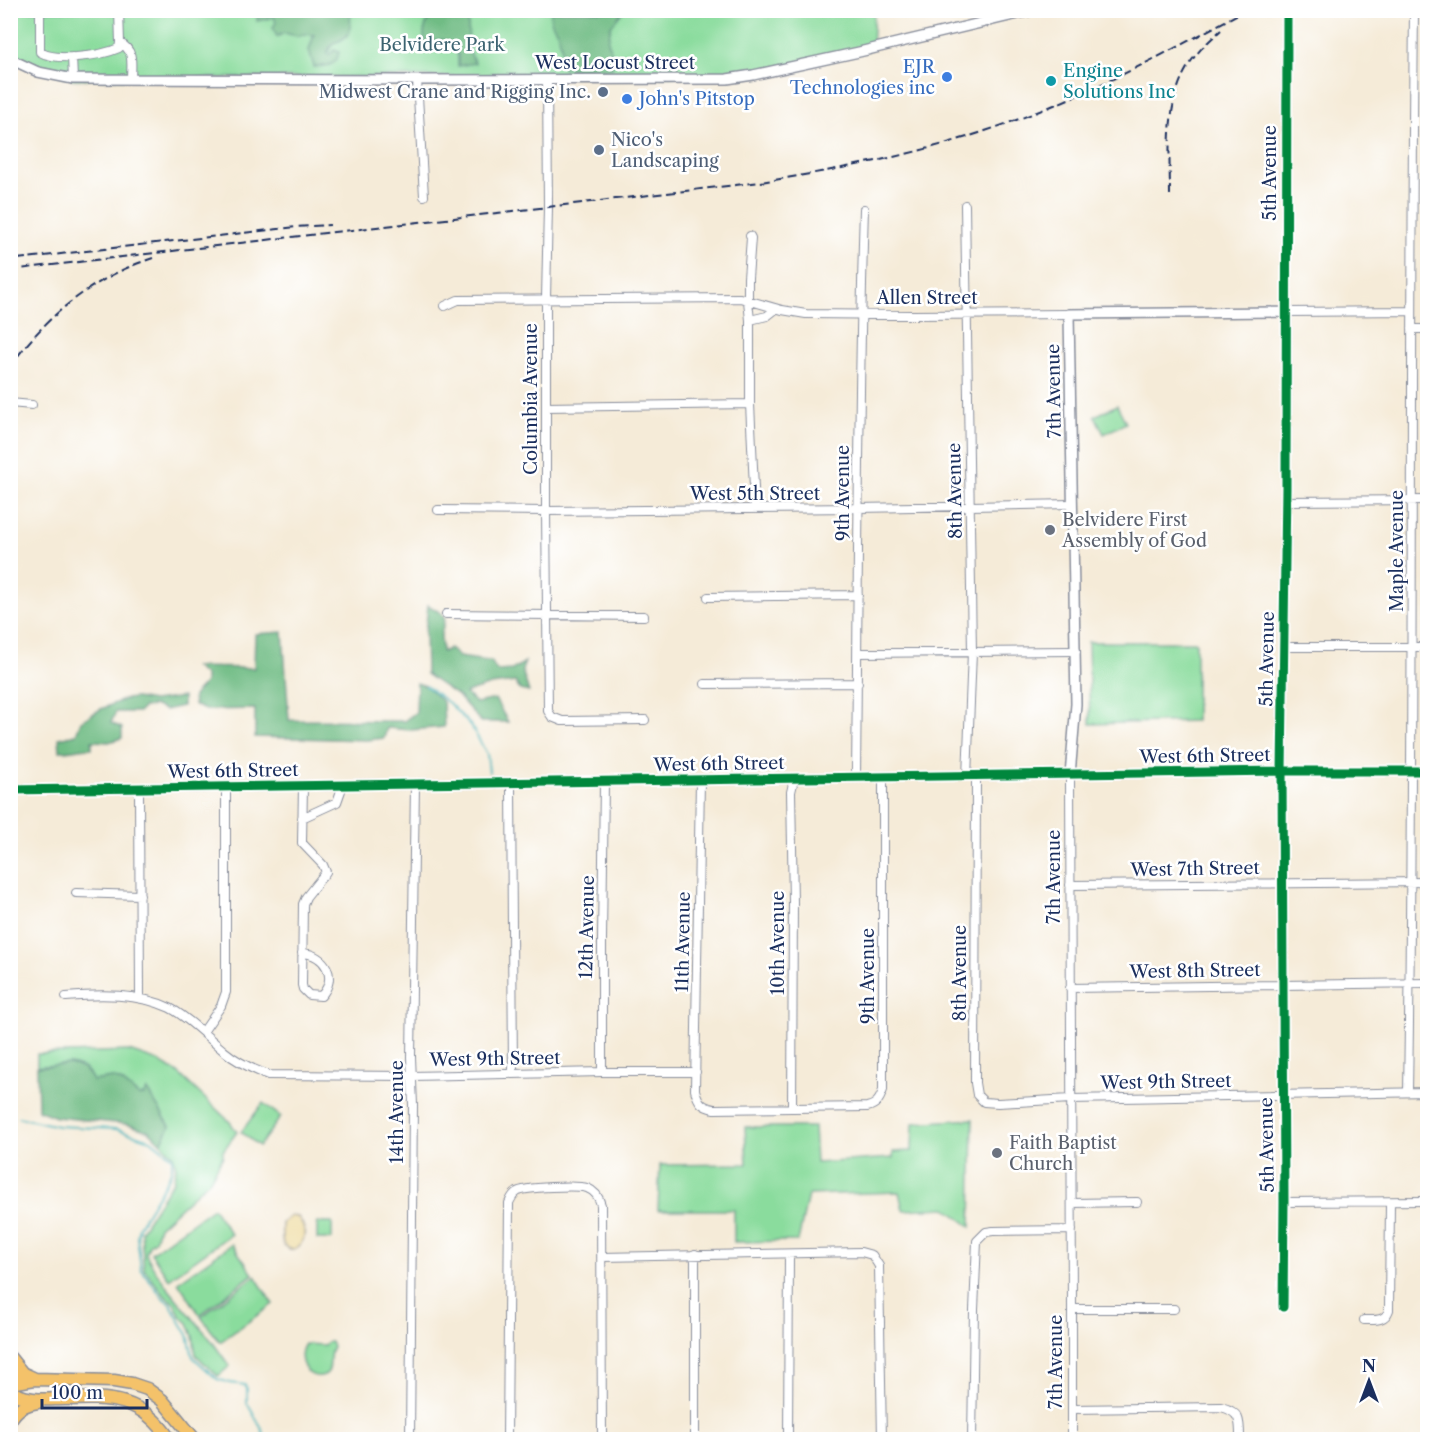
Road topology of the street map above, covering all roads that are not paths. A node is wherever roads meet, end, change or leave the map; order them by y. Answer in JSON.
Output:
{"nodes":[{"id":1,"x":40,"y":10,"type":"edge"},
{"id":2,"x":119,"y":10,"type":"edge"},
{"id":3,"x":1035,"y":10,"type":"edge"},
{"id":4,"x":1287,"y":10,"type":"edge"},
{"id":5,"x":1414,"y":10,"type":"edge"},
{"id":6,"x":120,"y":43,"type":"junction"},
{"id":7,"x":72,"y":57,"type":"junction"},
{"id":8,"x":10,"y":59,"type":"edge"},
{"id":9,"x":73,"y":79,"type":"junction"},
{"id":10,"x":131,"y":79,"type":"junction"},
{"id":11,"x":417,"y":80,"type":"junction"},
{"id":12,"x":547,"y":80,"type":"junction"},
{"id":13,"x":424,"y":196,"type":"dead end"},
{"id":14,"x":965,"y":205,"type":"dead end"},
{"id":15,"x":864,"y":209,"type":"dead end"},
{"id":16,"x":750,"y":236,"type":"dead end"},
{"id":17,"x":546,"y":299,"type":"junction"},
{"id":18,"x":748,"y":301,"type":"junction"},
{"id":19,"x":444,"y":306,"type":"dead end"},
{"id":20,"x":776,"y":309,"type":"junction"},
{"id":21,"x":1412,"y":311,"type":"junction"},
{"id":22,"x":1286,"y":312,"type":"junction"},
{"id":23,"x":1070,"y":314,"type":"junction"},
{"id":24,"x":860,"y":315,"type":"junction"},
{"id":25,"x":968,"y":315,"type":"junction"},
{"id":26,"x":750,"y":320,"type":"junction"},
{"id":27,"x":1412,"y":329,"type":"junction"},
{"id":28,"x":1428,"y":329,"type":"edge"},
{"id":29,"x":10,"y":403,"type":"edge"},
{"id":30,"x":750,"y":404,"type":"junction"},
{"id":31,"x":32,"y":405,"type":"dead end"},
{"id":32,"x":546,"y":407,"type":"junction"},
{"id":33,"x":1412,"y":500,"type":"junction"},
{"id":34,"x":1428,"y":500,"type":"edge"},
{"id":35,"x":1286,"y":501,"type":"junction"},
{"id":36,"x":1072,"y":504,"type":"junction"},
{"id":37,"x":970,"y":507,"type":"junction"},
{"id":38,"x":858,"y":508,"type":"junction"},
{"id":39,"x":755,"y":509,"type":"junction"},
{"id":40,"x":438,"y":510,"type":"dead end"},
{"id":41,"x":546,"y":511,"type":"junction"},
{"id":42,"x":858,"y":595,"type":"junction"},
{"id":43,"x":708,"y":597,"type":"dead end"},
{"id":44,"x":446,"y":614,"type":"dead end"},
{"id":45,"x":546,"y":615,"type":"junction"},
{"id":46,"x":644,"y":616,"type":"dead end"},
{"id":47,"x":1428,"y":646,"type":"edge"},
{"id":48,"x":1284,"y":647,"type":"junction"},
{"id":49,"x":1412,"y":647,"type":"junction"},
{"id":50,"x":1076,"y":651,"type":"junction"},
{"id":51,"x":972,"y":652,"type":"junction"},
{"id":52,"x":858,"y":653,"type":"junction"},
{"id":53,"x":858,"y":683,"type":"junction"},
{"id":54,"x":705,"y":684,"type":"dead end"},
{"id":55,"x":645,"y":720,"type":"dead end"},
{"id":56,"x":1282,"y":771,"type":"junction"},
{"id":57,"x":1411,"y":771,"type":"junction"},
{"id":58,"x":1428,"y":771,"type":"edge"},
{"id":59,"x":1070,"y":775,"type":"junction"},
{"id":60,"x":884,"y":777,"type":"junction"},
{"id":61,"x":972,"y":777,"type":"junction"},
{"id":62,"x":856,"y":778,"type":"junction"},
{"id":63,"x":795,"y":779,"type":"junction"},
{"id":64,"x":700,"y":780,"type":"junction"},
{"id":65,"x":604,"y":782,"type":"junction"},
{"id":66,"x":415,"y":784,"type":"junction"},
{"id":67,"x":511,"y":784,"type":"junction"},
{"id":68,"x":343,"y":785,"type":"junction"},
{"id":69,"x":303,"y":786,"type":"junction"},
{"id":70,"x":139,"y":788,"type":"junction"},
{"id":71,"x":226,"y":788,"type":"junction"},
{"id":72,"x":10,"y":790,"type":"edge"},
{"id":73,"x":303,"y":818,"type":"junction"},
{"id":74,"x":1410,"y":882,"type":"junction"},
{"id":75,"x":1428,"y":882,"type":"edge"},
{"id":76,"x":1282,"y":883,"type":"junction"},
{"id":77,"x":1070,"y":885,"type":"junction"},
{"id":78,"x":76,"y":893,"type":"dead end"},
{"id":79,"x":140,"y":895,"type":"junction"},
{"id":80,"x":302,"y":953,"type":"junction"},
{"id":81,"x":1410,"y":983,"type":"junction"},
{"id":82,"x":1428,"y":983,"type":"edge"},
{"id":83,"x":1283,"y":986,"type":"junction"},
{"id":84,"x":1070,"y":987,"type":"junction"},
{"id":85,"x":66,"y":997,"type":"dead end"},
{"id":86,"x":140,"y":998,"type":"junction"},
{"id":87,"x":203,"y":1032,"type":"junction"},
{"id":88,"x":602,"y":1072,"type":"junction"},
{"id":89,"x":696,"y":1072,"type":"junction"},
{"id":90,"x":513,"y":1073,"type":"junction"},
{"id":91,"x":412,"y":1076,"type":"junction"},
{"id":92,"x":1408,"y":1092,"type":"junction"},
{"id":93,"x":1428,"y":1092,"type":"edge"},
{"id":94,"x":1282,"y":1094,"type":"junction"},
{"id":95,"x":979,"y":1097,"type":"joint"},
{"id":96,"x":1071,"y":1099,"type":"junction"},
{"id":97,"x":792,"y":1108,"type":"junction"},
{"id":98,"x":1428,"y":1201,"type":"edge"},
{"id":99,"x":1137,"y":1202,"type":"dead end"},
{"id":100,"x":1284,"y":1202,"type":"junction"},
{"id":101,"x":1390,"y":1202,"type":"junction"},
{"id":102,"x":1072,"y":1203,"type":"junction"},
{"id":103,"x":1072,"y":1230,"type":"junction"},
{"id":104,"x":695,"y":1254,"type":"junction"},
{"id":105,"x":789,"y":1254,"type":"junction"},
{"id":106,"x":602,"y":1257,"type":"junction"},
{"id":107,"x":1283,"y":1307,"type":"dead end"},
{"id":108,"x":1072,"y":1309,"type":"junction"},
{"id":109,"x":1174,"y":1309,"type":"dead end"},
{"id":110,"x":1364,"y":1320,"type":"dead end"},
{"id":111,"x":10,"y":1358,"type":"edge"},
{"id":112,"x":35,"y":1379,"type":"junction"},
{"id":113,"x":10,"y":1383,"type":"edge"},
{"id":114,"x":10,"y":1392,"type":"edge"},
{"id":115,"x":50,"y":1400,"type":"junction"},
{"id":116,"x":1072,"y":1409,"type":"junction"},
{"id":117,"x":10,"y":1420,"type":"edge"},
{"id":118,"x":170,"y":1440,"type":"edge"},
{"id":119,"x":195,"y":1440,"type":"edge"},
{"id":120,"x":410,"y":1440,"type":"edge"},
{"id":121,"x":507,"y":1440,"type":"edge"},
{"id":122,"x":602,"y":1440,"type":"edge"},
{"id":123,"x":695,"y":1440,"type":"edge"},
{"id":124,"x":788,"y":1440,"type":"edge"},
{"id":125,"x":882,"y":1440,"type":"edge"},
{"id":126,"x":972,"y":1440,"type":"edge"},
{"id":127,"x":1072,"y":1440,"type":"edge"},
{"id":128,"x":1240,"y":1440,"type":"edge"}],
"edges":[{"from":1,"to":7,"type":"street"},
{"from":2,"to":6,"type":"street"},
{"from":3,"to":12,"type":"street","name":"West Locust Street"},
{"from":4,"to":22,"type":"street","name":"5th Avenue"},
{"from":5,"to":21,"type":"street","name":"Maple Avenue"},
{"from":6,"to":7,"type":"street"},
{"from":6,"to":10,"type":"street"},
{"from":7,"to":9,"type":"street"},
{"from":8,"to":9,"type":"street","name":"West Locust Street"},
{"from":9,"to":10,"type":"street","name":"West Locust Street"},
{"from":10,"to":11,"type":"street","name":"West Locust Street"},
{"from":11,"to":12,"type":"street","name":"West Locust Street"},
{"from":11,"to":13,"type":"street"},
{"from":12,"to":17,"type":"street","name":"Columbia Avenue"},
{"from":14,"to":25,"type":"street","name":"8th Avenue"},
{"from":15,"to":24,"type":"street","name":"9th Avenue"},
{"from":16,"to":18,"type":"street"},
{"from":17,"to":18,"type":"street","name":"Allen Street"},
{"from":17,"to":19,"type":"street","name":"Allen Street"},
{"from":17,"to":32,"type":"street","name":"Columbia Avenue"},
{"from":18,"to":20,"type":"street","name":"Allen Street"},
{"from":18,"to":26,"type":"street"},
{"from":20,"to":24,"type":"street","name":"Allen Street"},
{"from":20,"to":26,"type":"street"},
{"from":21,"to":22,"type":"street","name":"Allen Street"},
{"from":21,"to":27,"type":"street","name":"Maple Avenue"},
{"from":22,"to":23,"type":"street","name":"Allen Street"},
{"from":22,"to":35,"type":"street","name":"5th Avenue"},
{"from":23,"to":25,"type":"street","name":"Allen Street"},
{"from":23,"to":36,"type":"street","name":"7th Avenue"},
{"from":24,"to":25,"type":"street","name":"Allen Street"},
{"from":24,"to":38,"type":"street","name":"9th Avenue"},
{"from":25,"to":37,"type":"street","name":"8th Avenue"},
{"from":26,"to":30,"type":"street"},
{"from":27,"to":28,"type":"street"},
{"from":27,"to":33,"type":"street","name":"Maple Avenue"},
{"from":29,"to":31,"type":"street"},
{"from":30,"to":32,"type":"street"},
{"from":30,"to":39,"type":"street"},
{"from":32,"to":41,"type":"street","name":"Columbia Avenue"},
{"from":33,"to":34,"type":"street"},
{"from":33,"to":35,"type":"street"},
{"from":33,"to":49,"type":"street","name":"Maple Avenue"},
{"from":35,"to":48,"type":"street","name":"5th Avenue"},
{"from":36,"to":37,"type":"street","name":"West 5th Street"},
{"from":36,"to":50,"type":"street","name":"7th Avenue"},
{"from":37,"to":38,"type":"street","name":"West 5th Street"},
{"from":37,"to":51,"type":"street","name":"8th Avenue"},
{"from":38,"to":39,"type":"street","name":"West 5th Street"},
{"from":38,"to":42,"type":"street","name":"9th Avenue"},
{"from":39,"to":41,"type":"street","name":"West 5th Street"},
{"from":40,"to":41,"type":"street","name":"West 5th Street"},
{"from":41,"to":45,"type":"street","name":"Columbia Avenue"},
{"from":42,"to":43,"type":"street"},
{"from":42,"to":52,"type":"street","name":"9th Avenue"},
{"from":44,"to":45,"type":"street"},
{"from":45,"to":46,"type":"street"},
{"from":45,"to":55,"type":"street","name":"Columbia Avenue"},
{"from":47,"to":49,"type":"street"},
{"from":48,"to":49,"type":"street"},
{"from":48,"to":56,"type":"street","name":"5th Avenue"},
{"from":49,"to":57,"type":"street","name":"Maple Avenue"},
{"from":50,"to":51,"type":"street"},
{"from":50,"to":59,"type":"street","name":"7th Avenue"},
{"from":51,"to":52,"type":"street"},
{"from":51,"to":61,"type":"street","name":"8th Avenue"},
{"from":52,"to":53,"type":"street","name":"9th Avenue"},
{"from":53,"to":54,"type":"street"},
{"from":53,"to":62,"type":"street","name":"9th Avenue"},
{"from":56,"to":57,"type":"street","name":"West 6th Street"},
{"from":56,"to":59,"type":"street","name":"West 6th Street"},
{"from":56,"to":76,"type":"street","name":"5th Avenue"},
{"from":57,"to":58,"type":"street","name":"West 6th Street"},
{"from":57,"to":74,"type":"street","name":"Maple Avenue"},
{"from":59,"to":61,"type":"street","name":"West 6th Street"},
{"from":59,"to":77,"type":"street","name":"7th Avenue"},
{"from":60,"to":61,"type":"street","name":"West 6th Street"},
{"from":60,"to":62,"type":"street","name":"West 6th Street"},
{"from":60,"to":97,"type":"street","name":"9th Avenue"},
{"from":61,"to":95,"type":"street","name":"8th Avenue"},
{"from":62,"to":63,"type":"street","name":"West 6th Street"},
{"from":63,"to":64,"type":"street","name":"West 6th Street"},
{"from":63,"to":97,"type":"street","name":"10th Avenue"},
{"from":64,"to":65,"type":"street","name":"West 6th Street"},
{"from":64,"to":89,"type":"street","name":"11th Avenue"},
{"from":65,"to":67,"type":"street","name":"West 6th Street"},
{"from":65,"to":88,"type":"street","name":"12th Avenue"},
{"from":66,"to":67,"type":"street","name":"West 6th Street"},
{"from":66,"to":68,"type":"street","name":"West 6th Street"},
{"from":66,"to":91,"type":"street","name":"14th Avenue"},
{"from":67,"to":90,"type":"street"},
{"from":68,"to":69,"type":"street","name":"West 6th Street"},
{"from":68,"to":73,"type":"street"},
{"from":69,"to":71,"type":"street","name":"West 6th Street"},
{"from":69,"to":73,"type":"street","name":"West 6th Street"},
{"from":70,"to":71,"type":"street","name":"West 6th Street"},
{"from":70,"to":72,"type":"street","name":"West 6th Street"},
{"from":70,"to":79,"type":"street"},
{"from":71,"to":87,"type":"street"},
{"from":73,"to":80,"type":"street","name":"West 6th Street"},
{"from":74,"to":75,"type":"street","name":"West 7th Street"},
{"from":74,"to":76,"type":"street","name":"West 7th Street"},
{"from":74,"to":81,"type":"street","name":"Maple Avenue"},
{"from":76,"to":77,"type":"street","name":"West 7th Street"},
{"from":76,"to":83,"type":"street","name":"5th Avenue"},
{"from":77,"to":84,"type":"street","name":"7th Avenue"},
{"from":78,"to":79,"type":"street"},
{"from":79,"to":86,"type":"street"},
{"from":80,"to":80,"type":"street","name":"West 6th Street"},
{"from":81,"to":82,"type":"street","name":"West 8th Street"},
{"from":81,"to":83,"type":"street","name":"West 8th Street"},
{"from":81,"to":92,"type":"street","name":"Maple Avenue"},
{"from":83,"to":84,"type":"street","name":"West 8th Street"},
{"from":83,"to":94,"type":"street","name":"5th Avenue"},
{"from":84,"to":96,"type":"street","name":"7th Avenue"},
{"from":85,"to":86,"type":"street","name":"West 9th Street"},
{"from":86,"to":87,"type":"street","name":"West 9th Street"},
{"from":87,"to":91,"type":"street","name":"West 9th Street"},
{"from":88,"to":89,"type":"street","name":"West 9th Street"},
{"from":88,"to":90,"type":"street","name":"West 9th Street"},
{"from":89,"to":97,"type":"street","name":"11th Avenue"},
{"from":90,"to":91,"type":"street","name":"West 9th Street"},
{"from":91,"to":120,"type":"street","name":"14th Avenue"},
{"from":92,"to":93,"type":"street","name":"West 9th Street"},
{"from":92,"to":94,"type":"street","name":"West 9th Street"},
{"from":94,"to":96,"type":"street","name":"West 9th Street"},
{"from":94,"to":100,"type":"street","name":"5th Avenue"},
{"from":95,"to":96,"type":"street","name":"West 9th Street"},
{"from":96,"to":102,"type":"street","name":"7th Avenue"},
{"from":98,"to":101,"type":"street"},
{"from":99,"to":102,"type":"street"},
{"from":100,"to":101,"type":"street"},
{"from":100,"to":107,"type":"street","name":"5th Avenue"},
{"from":101,"to":110,"type":"street"},
{"from":102,"to":103,"type":"street","name":"7th Avenue"},
{"from":103,"to":108,"type":"street","name":"7th Avenue"},
{"from":103,"to":126,"type":"street"},
{"from":104,"to":105,"type":"street"},
{"from":104,"to":106,"type":"street"},
{"from":104,"to":123,"type":"street"},
{"from":105,"to":124,"type":"street"},
{"from":105,"to":125,"type":"street"},
{"from":106,"to":121,"type":"street"},
{"from":106,"to":122,"type":"street"},
{"from":108,"to":109,"type":"street"},
{"from":108,"to":116,"type":"street","name":"7th Avenue"},
{"from":111,"to":112,"type":"main road"},
{"from":112,"to":113,"type":"main road"},
{"from":112,"to":119,"type":"main road"},
{"from":114,"to":115,"type":"main road"},
{"from":115,"to":117,"type":"main road"},
{"from":115,"to":118,"type":"main road"},
{"from":116,"to":127,"type":"street","name":"7th Avenue"},
{"from":116,"to":128,"type":"street"}]}
